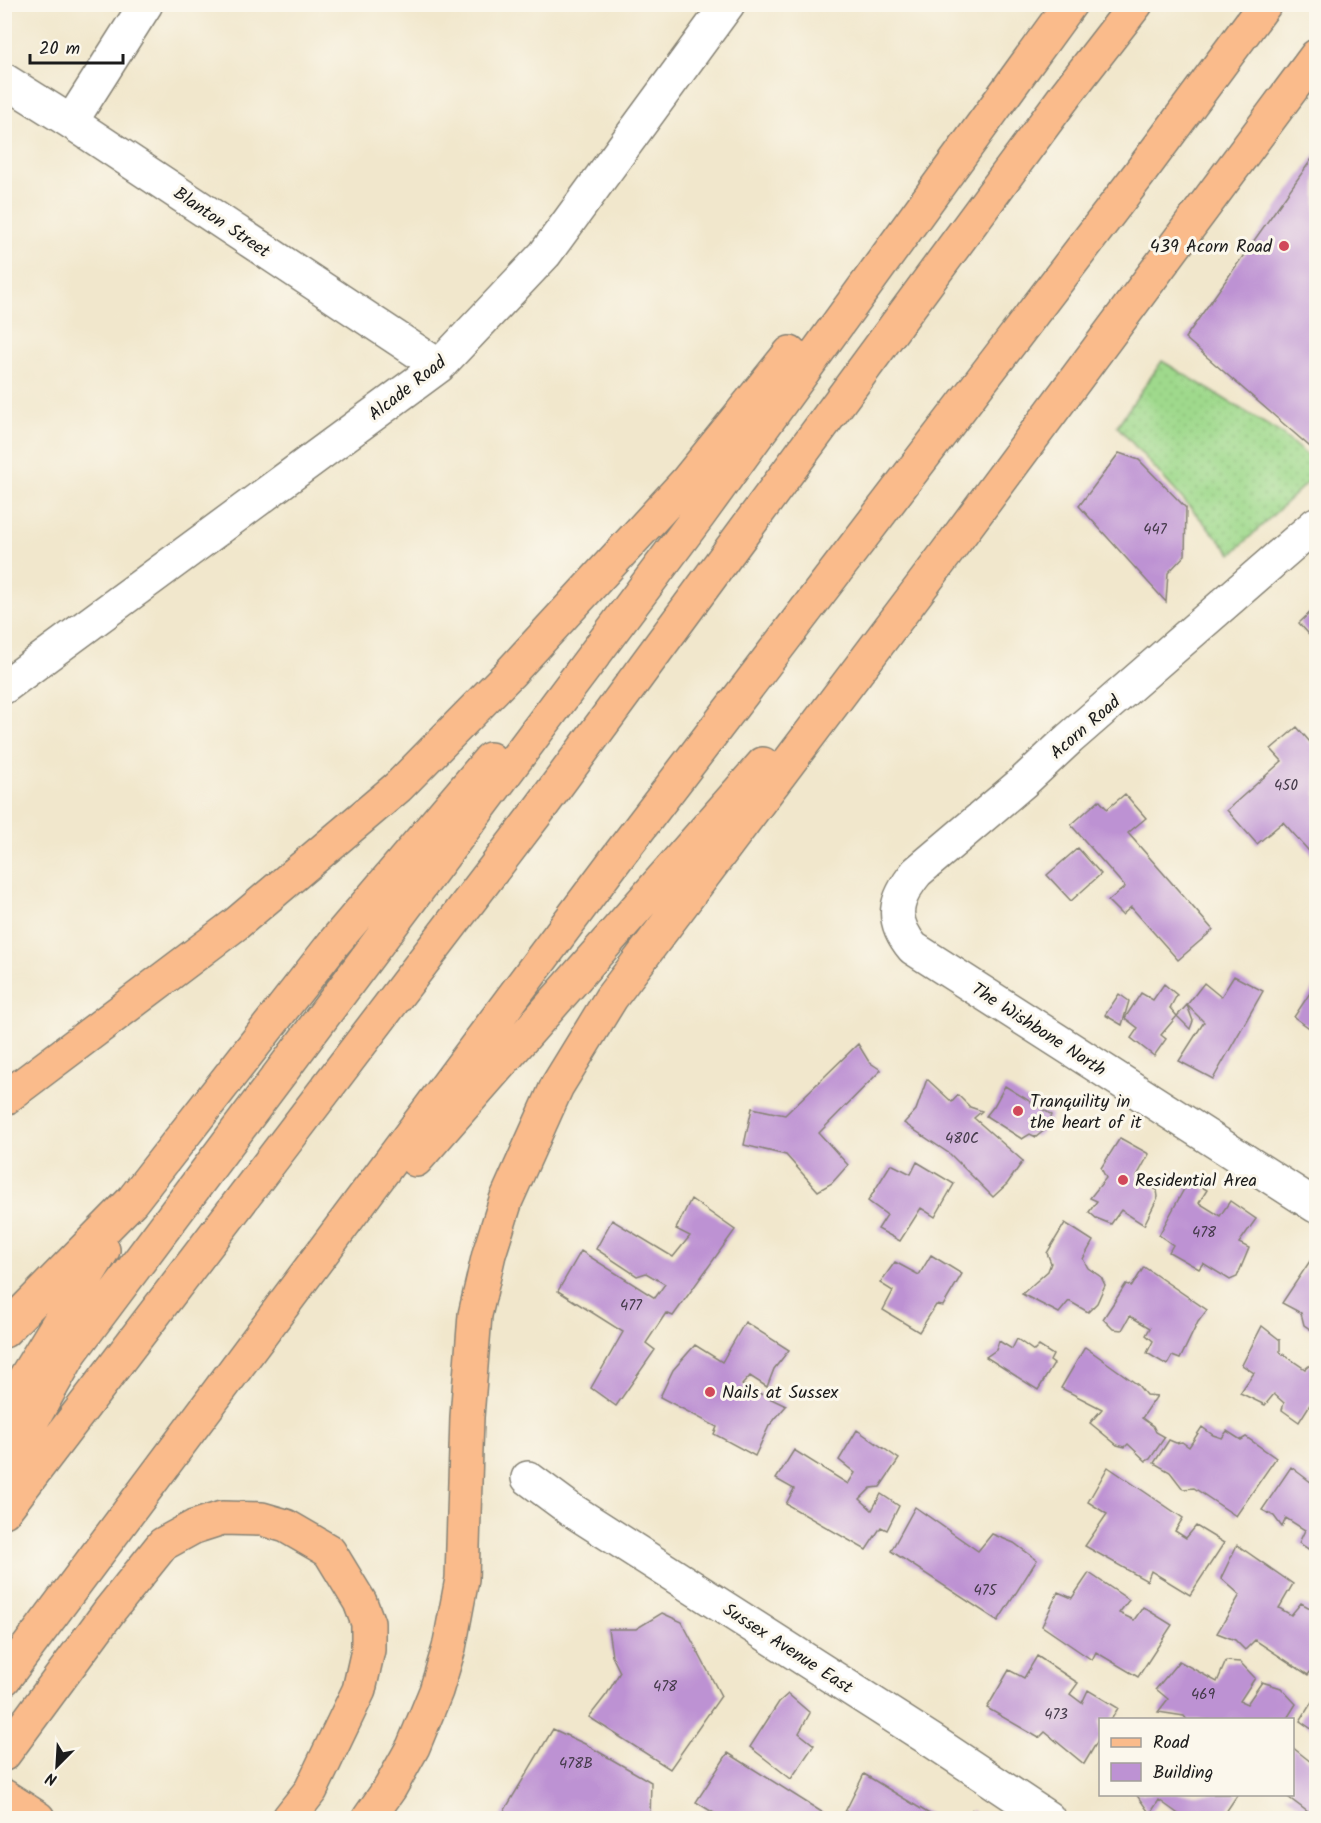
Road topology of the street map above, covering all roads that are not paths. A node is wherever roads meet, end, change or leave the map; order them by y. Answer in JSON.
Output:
{"nodes":[{"id":1,"x":146,"y":4,"type":"edge"},
{"id":2,"x":728,"y":4,"type":"edge"},
{"id":3,"x":1070,"y":4,"type":"edge"},
{"id":4,"x":1136,"y":4,"type":"edge"},
{"id":5,"x":1264,"y":4,"type":"edge"},
{"id":6,"x":1317,"y":56,"type":"edge"},
{"id":7,"x":1028,"y":61,"type":"junction"},
{"id":8,"x":4,"y":80,"type":"edge"},
{"id":9,"x":71,"y":122,"type":"junction"},
{"id":10,"x":439,"y":366,"type":"junction"},
{"id":11,"x":699,"y":515,"type":"junction"},
{"id":12,"x":1317,"y":524,"type":"edge"},
{"id":13,"x":942,"y":559,"type":"junction"},
{"id":14,"x":4,"y":687,"type":"edge"},
{"id":15,"x":914,"y":948,"type":"joint"},
{"id":16,"x":4,"y":1099,"type":"edge"},
{"id":17,"x":132,"y":1201,"type":"junction"},
{"id":18,"x":1317,"y":1206,"type":"edge"},
{"id":19,"x":4,"y":1331,"type":"edge"},
{"id":20,"x":252,"y":1347,"type":"junction"},
{"id":21,"x":4,"y":1412,"type":"edge"},
{"id":22,"x":4,"y":1470,"type":"edge"},
{"id":23,"x":528,"y":1478,"type":"dead end"},
{"id":24,"x":4,"y":1511,"type":"edge"},
{"id":25,"x":4,"y":1679,"type":"edge"},
{"id":26,"x":4,"y":1755,"type":"edge"},
{"id":27,"x":4,"y":1796,"type":"edge"},
{"id":28,"x":37,"y":1818,"type":"edge"},
{"id":29,"x":289,"y":1818,"type":"edge"},
{"id":30,"x":369,"y":1818,"type":"edge"},
{"id":31,"x":1048,"y":1818,"type":"edge"}],
"edges":[{"from":1,"to":9,"type":"street"},
{"from":2,"to":10,"type":"street","name":"Alcade Road"},
{"from":3,"to":7,"type":"main road"},
{"from":4,"to":24,"type":"main road"},
{"from":5,"to":20,"type":"main road"},
{"from":6,"to":13,"type":"main road"},
{"from":7,"to":11,"type":"main road"},
{"from":7,"to":16,"type":"main road"},
{"from":8,"to":9,"type":"street","name":"Blanton Street"},
{"from":9,"to":10,"type":"street","name":"Blanton Street"},
{"from":10,"to":14,"type":"street","name":"Alcade Road"},
{"from":11,"to":17,"type":"main road"},
{"from":11,"to":22,"type":"main road"},
{"from":12,"to":15,"type":"street","name":"Acorn Road"},
{"from":13,"to":20,"type":"main road"},
{"from":13,"to":30,"type":"main road"},
{"from":15,"to":18,"type":"street","name":"The Wishbone North"},
{"from":17,"to":19,"type":"main road"},
{"from":17,"to":21,"type":"main road"},
{"from":20,"to":25,"type":"main road"},
{"from":23,"to":31,"type":"street","name":"Sussex Avenue East"},
{"from":26,"to":29,"type":"main road"},
{"from":27,"to":28,"type":"main road"}]}
